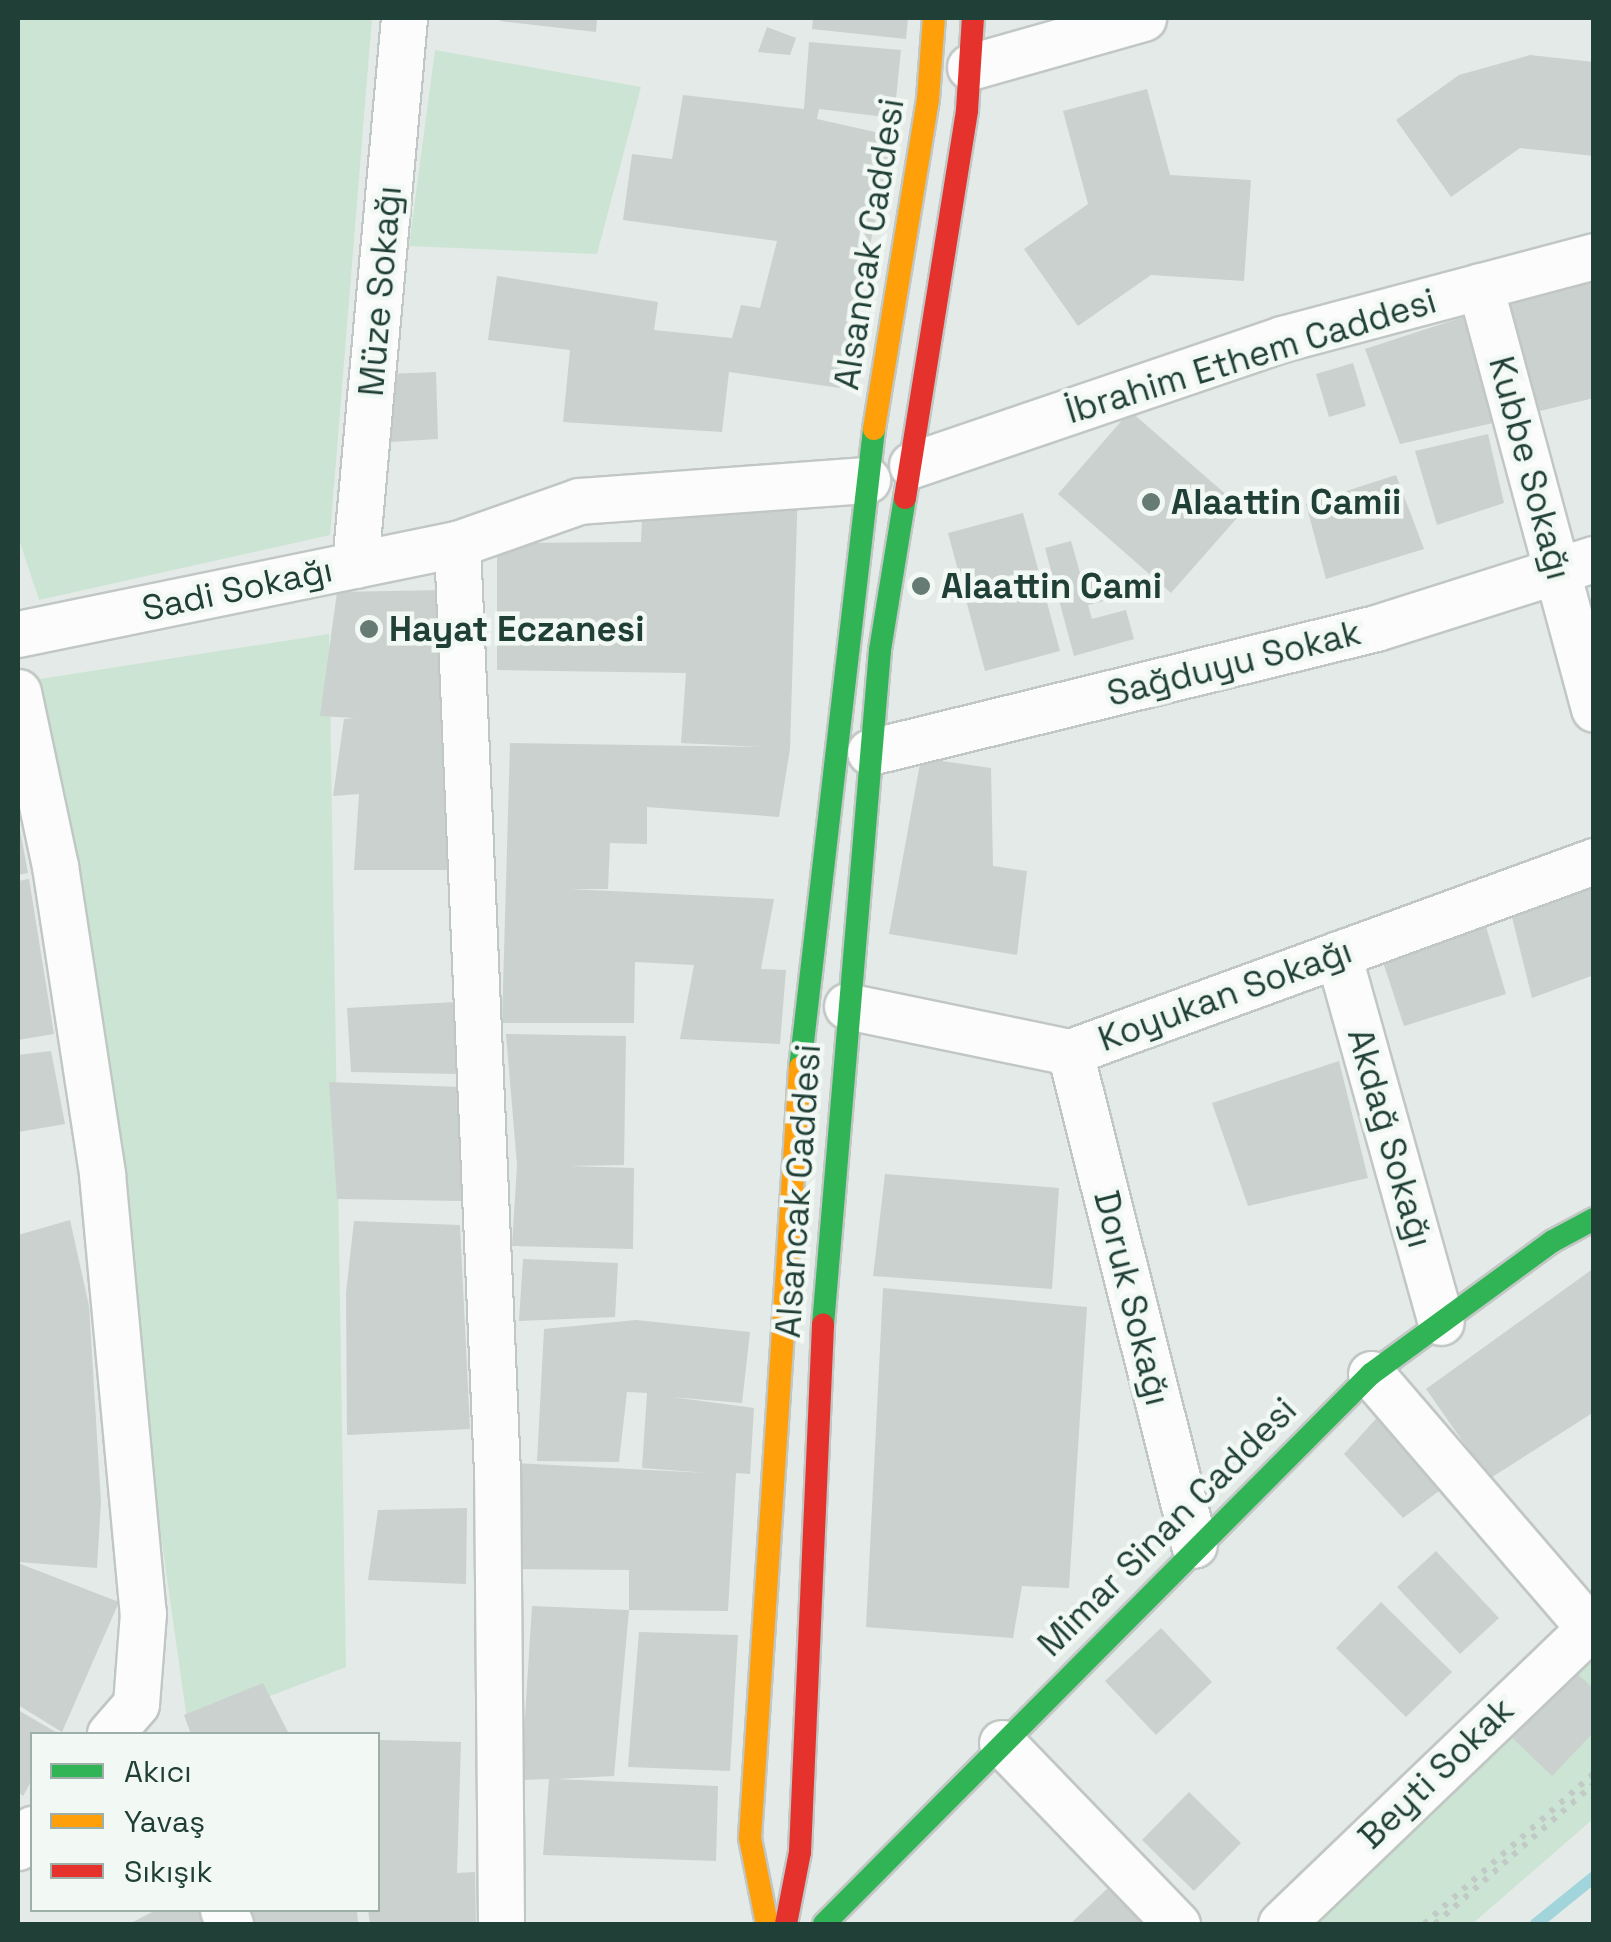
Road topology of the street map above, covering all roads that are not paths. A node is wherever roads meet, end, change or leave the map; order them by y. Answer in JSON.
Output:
{"nodes":[{"id":1,"x":404,"y":18,"type":"edge"},
{"id":2,"x":934,"y":18,"type":"edge"},
{"id":3,"x":973,"y":18,"type":"edge"},
{"id":4,"x":1143,"y":18,"type":"edge"},
{"id":5,"x":970,"y":67,"type":"junction"},
{"id":6,"x":1594,"y":256,"type":"edge"},
{"id":7,"x":1480,"y":286,"type":"junction"},
{"id":8,"x":912,"y":465,"type":"junction"},
{"id":9,"x":867,"y":480,"type":"junction"},
{"id":10,"x":458,"y":544,"type":"junction"},
{"id":11,"x":355,"y":565,"type":"junction"},
{"id":12,"x":1576,"y":565,"type":"edge"},
{"id":13,"x":18,"y":634,"type":"edge"},
{"id":14,"x":18,"y":692,"type":"edge"},
{"id":15,"x":1594,"y":709,"type":"edge"},
{"id":16,"x":870,"y":752,"type":"junction"},
{"id":17,"x":1594,"y":861,"type":"edge"},
{"id":18,"x":1338,"y":954,"type":"junction"},
{"id":19,"x":846,"y":1006,"type":"junction"},
{"id":20,"x":1070,"y":1052,"type":"junction"},
{"id":21,"x":1594,"y":1219,"type":"edge"},
{"id":22,"x":1441,"y":1322,"type":"junction"},
{"id":23,"x":1371,"y":1374,"type":"junction"},
{"id":24,"x":1194,"y":1545,"type":"junction"},
{"id":25,"x":1592,"y":1629,"type":"edge"},
{"id":26,"x":131,"y":1724,"type":"edge"},
{"id":27,"x":1002,"y":1742,"type":"junction"},
{"id":28,"x":501,"y":1924,"type":"edge"},
{"id":29,"x":767,"y":1924,"type":"edge"},
{"id":30,"x":786,"y":1924,"type":"edge"},
{"id":31,"x":824,"y":1924,"type":"edge"},
{"id":32,"x":1177,"y":1924,"type":"edge"},
{"id":33,"x":1281,"y":1924,"type":"edge"}],
"edges":[{"from":1,"to":11,"type":"street","name":"Müze Sokağı"},
{"from":2,"to":9,"type":"street","name":"Alsancak Caddesi"},
{"from":3,"to":5,"type":"street","name":"Alsancak Caddesi"},
{"from":4,"to":5,"type":"street"},
{"from":5,"to":8,"type":"street","name":"Alsancak Caddesi"},
{"from":6,"to":7,"type":"street","name":"İbrahim Ethem Caddesi"},
{"from":7,"to":8,"type":"street","name":"İbrahim Ethem Caddesi"},
{"from":7,"to":12,"type":"street","name":"Kubbe Sokağı"},
{"from":8,"to":9,"type":"street"},
{"from":8,"to":16,"type":"street","name":"Alsancak Caddesi"},
{"from":9,"to":10,"type":"street","name":"Sadi Sokağı"},
{"from":9,"to":29,"type":"street","name":"Alsancak Caddesi"},
{"from":10,"to":11,"type":"street","name":"Sadi Sokağı"},
{"from":10,"to":28,"type":"street"},
{"from":11,"to":13,"type":"street","name":"Sadi Sokağı"},
{"from":12,"to":15,"type":"street","name":"Kubbe Sokağı"},
{"from":12,"to":16,"type":"street","name":"Sağduyu Sokak"},
{"from":14,"to":26,"type":"street"},
{"from":16,"to":19,"type":"street","name":"Alsancak Caddesi"},
{"from":17,"to":18,"type":"street","name":"Koyukan Sokağı"},
{"from":18,"to":20,"type":"street","name":"Koyukan Sokağı"},
{"from":18,"to":22,"type":"street","name":"Akdağ Sokağı"},
{"from":19,"to":20,"type":"street","name":"Koyukan Sokağı"},
{"from":19,"to":30,"type":"street","name":"Alsancak Caddesi"},
{"from":20,"to":24,"type":"street","name":"Doruk Sokağı"},
{"from":21,"to":22,"type":"street","name":"Mimar Sinan Caddesi"},
{"from":22,"to":23,"type":"street","name":"Mimar Sinan Caddesi"},
{"from":23,"to":24,"type":"street","name":"Mimar Sinan Caddesi"},
{"from":23,"to":25,"type":"street"},
{"from":24,"to":27,"type":"street","name":"Mimar Sinan Caddesi"},
{"from":25,"to":33,"type":"street","name":"Beyti Sokak"},
{"from":27,"to":31,"type":"street","name":"Mimar Sinan Caddesi"},
{"from":27,"to":32,"type":"street"}]}
